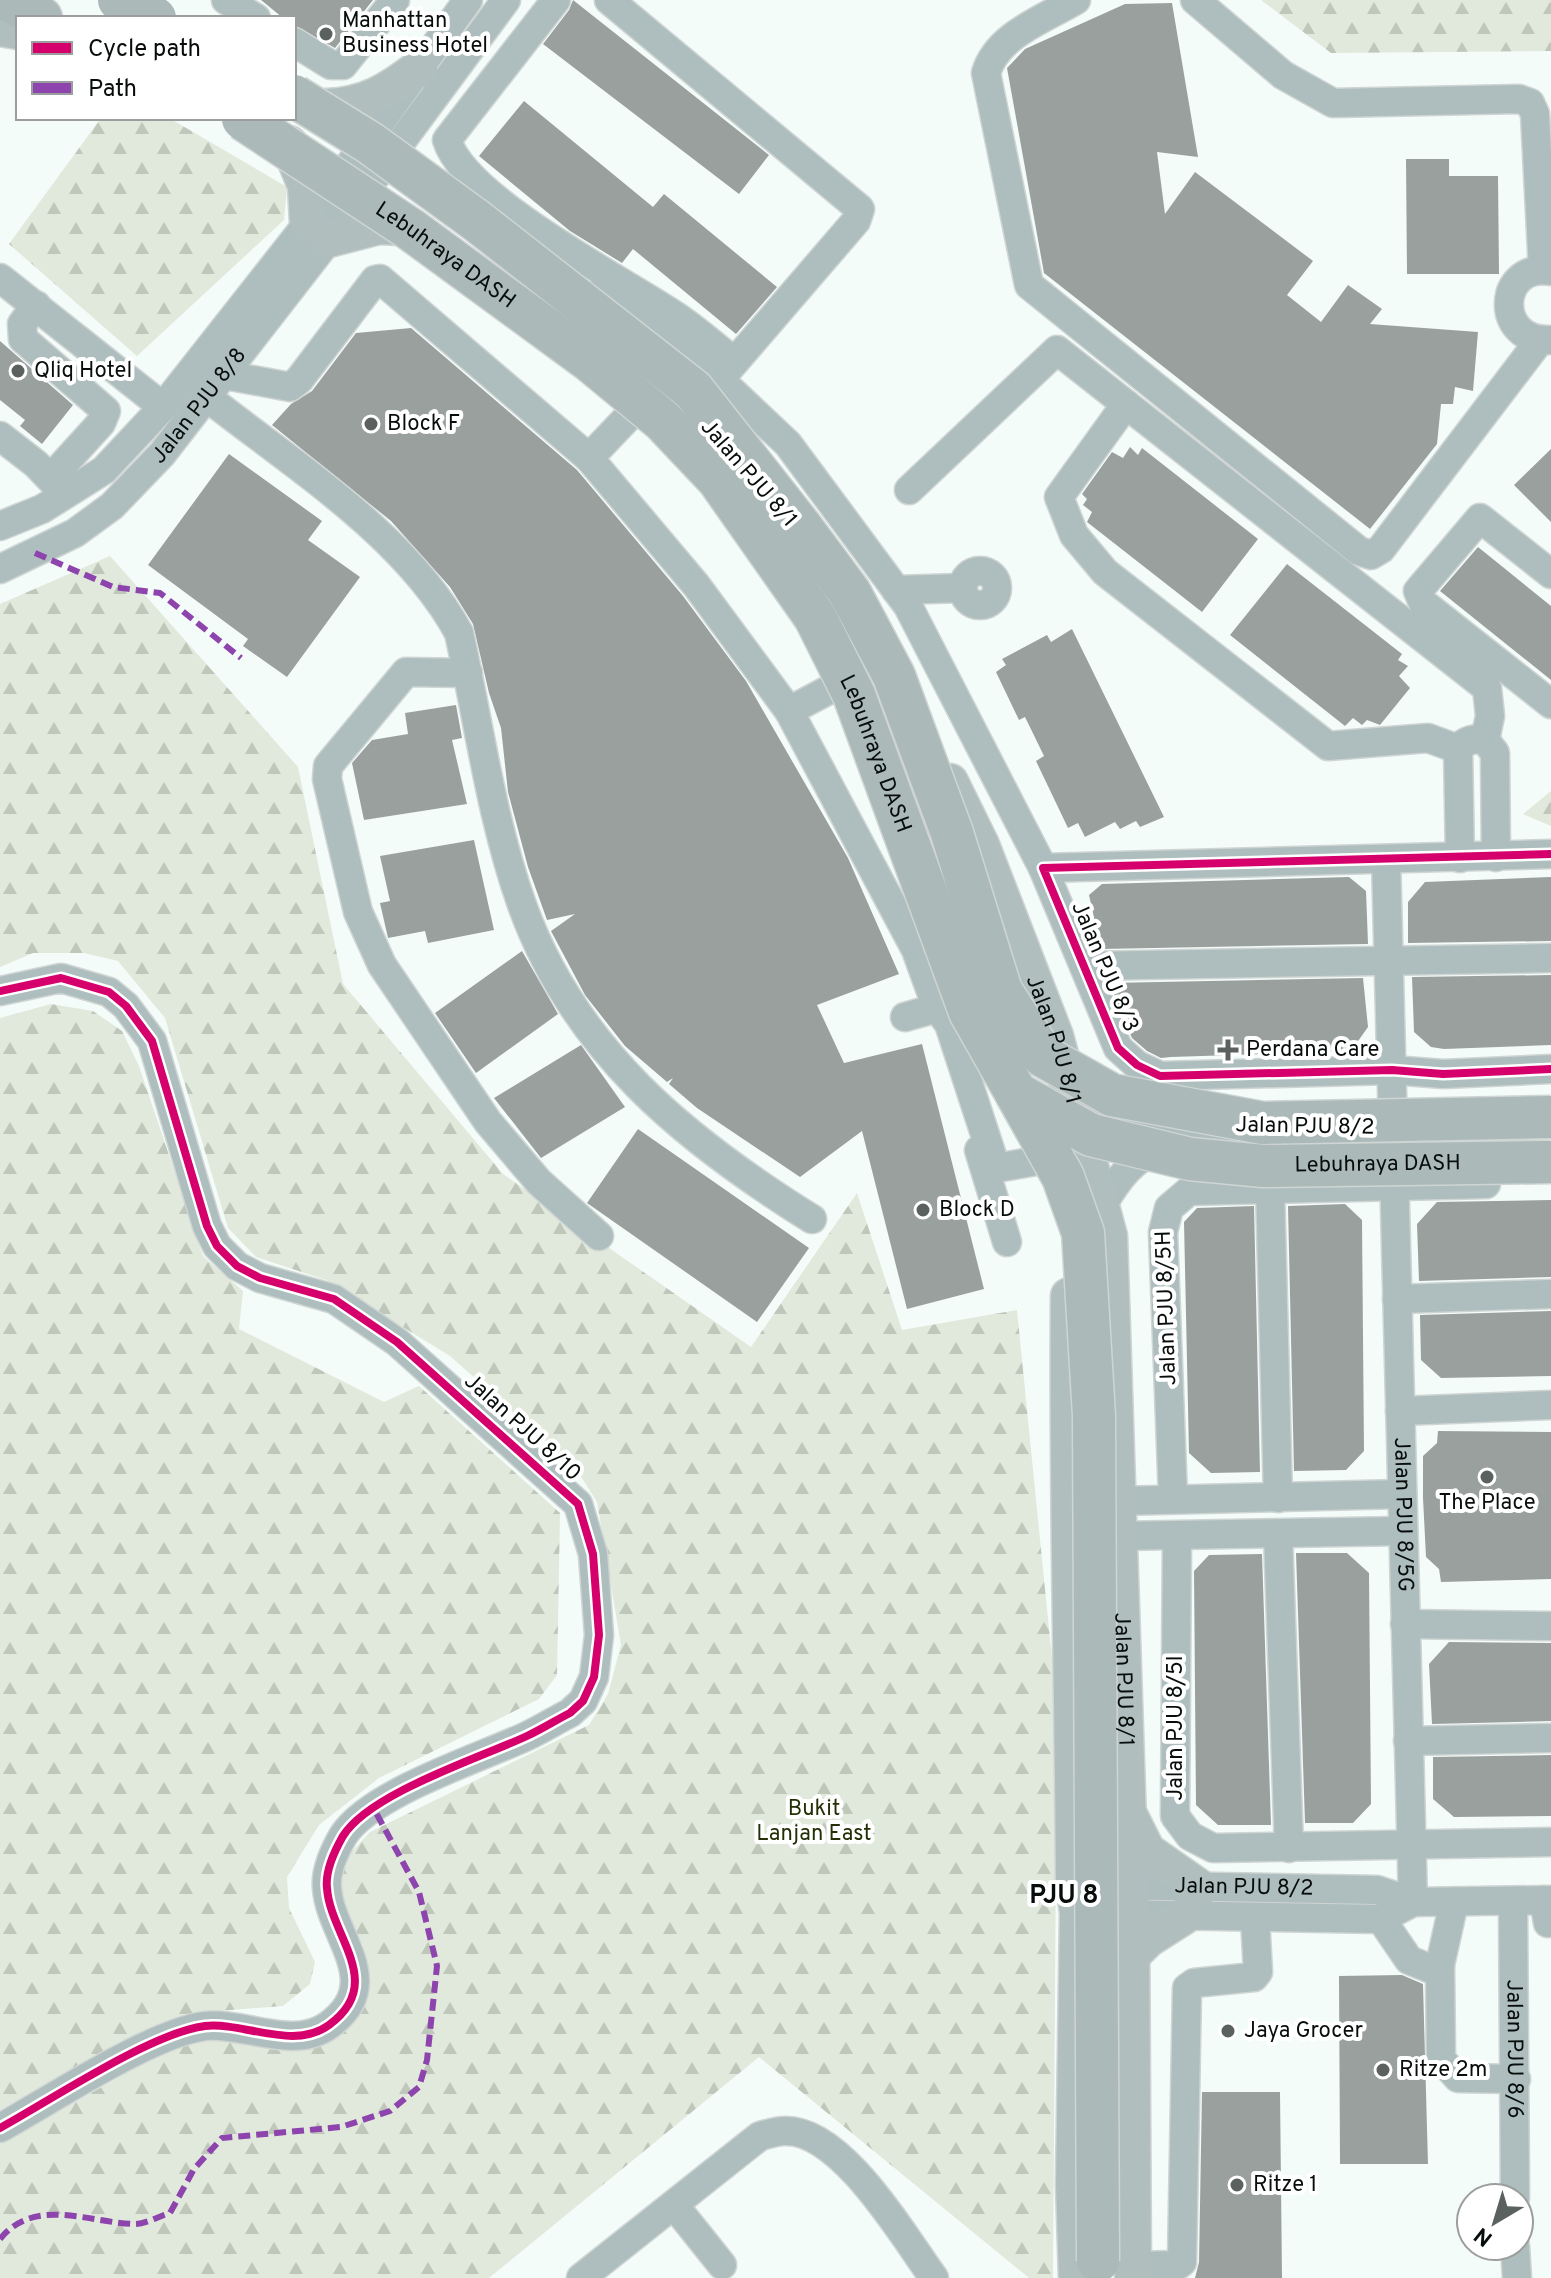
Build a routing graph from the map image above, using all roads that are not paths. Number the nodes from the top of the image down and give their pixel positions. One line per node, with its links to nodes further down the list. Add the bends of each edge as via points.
1 (8, 0): 11 (highway)
2 (118, 0): 12 (highway, bridge); 13 (main road)
3 (226, 0): 14 (street)
4 (395, 0): 15 (street, via 343,65 331,65)
5 (468, 0): 16 (street)
6 (506, 0): 21 (street)
7 (556, 0): 30 (street, via 447,140 452,155 464,171 529,222 674,315)
8 (609, 0): 30 (street, via 860,209 856,221)
9 (1076, 0): 29 (street, via 1002,44 986,73 1029,285 1359,551 1371,555 1381,549)
10 (1195, 0): 25 (street, via 1283,75 1333,103 1530,103)
11 (37, 16)
12 (151, 16)
13 (166, 16)
14 (253, 16)
15 (296, 43)
16 (419, 68): 17 (main road, via 392,89 352,107); 21 (street)
17 (310, 102): 21 (main road, Jalan PJU 8/1); 66 (highway, Lebuhraya DASH, bridge, via 465,212 693,390 801,527 850,593 894,676 952,833 1001,991 1043,1056 1112,1095 1263,1123)
18 (248, 120): 20 (main road, Jalan PJU 8/1)
19 (248, 120): 65 (highway, Lebuhraya DASH, bridge, via 564,341 663,421 718,479 815,617 854,695 970,1012)
20 (289, 144): 22 (main road, Jalan PJU 8/1); 24 (main road)
21 (379, 147): 22 (street, Jalan PJU 8/8); 27 (main road, Jalan PJU 8/1)
22 (349, 189): 23 (main road, Jalan PJU 8/1); 24 (street, Jalan PJU 8/8)
23 (401, 227): 24 (main road); 35 (main road, Jalan PJU 8/1, via 539,327)
24 (318, 231): 31 (street, Jalan PJU 8/8); 34 (street, Jalan PJU 8/8)
25 (1547, 270): 29 (street, via 1521,278 1509,298 1519,330)
26 (0, 278): 28 (street)
27 (560, 281): 30 (street, via 668,331); 64 (main road, Jalan PJU 8/1, via 715,431 835,577 919,718 981,845)
28 (36, 305): 34 (street); 38 (street, via 22,324 23,339 106,411)
29 (1546, 340)
30 (717, 362): 44 (street, via 788,444)
31 (225, 375): 32 (street, Jalan PJU 8/8); 37 (street, via 290,387 380,279)
32 (207, 397): 41 (street, Jalan PJU 8/8, via 112,506 75,533); 45 (street, via 298,467 418,572 459,633)
33 (1126, 404): 39 (street, via 1057,350); 49 (street, via 1487,688 1490,716); 50 (street, via 1059,497 1074,535 1105,572 1328,746 1428,738)
34 (163, 407): 38 (street, Jalan PJU 8/8, via 104,470)
35 (629, 416): 37 (street); 46 (main road, Jalan PJU 8/1, via 710,496 840,654)
36 (0, 436): 38 (street)
37 (589, 458): 48 (street, via 696,585)
38 (58, 486): 40 (street, Jalan PJU 8/8, via 42,509)
39 (909, 490)
40 (0, 526)
41 (0, 569)
42 (1551, 574): 47 (street, via 1480,518 1421,585 1419,597)
43 (962, 588): 44 (street)
44 (896, 590): 55 (street)
45 (468, 673): 76 (street, via 522,904 543,957 575,1012 612,1062 666,1112); 77 (street, via 406,672 328,766 344,854 358,912 382,965 430,1038 488,1122 539,1182)
46 (853, 677): 48 (street); 70 (main road, Jalan PJU 8/1, via 946,854 998,998)
47 (1551, 704)
48 (789, 711): 60 (street, via 916,950)
49 (1485, 740): 50 (street, via 1471,739); 52 (street, via 1495,753)
50 (1458, 749): 53 (street)
51 (1551, 854): 52 (street, Jalan PJU 8/3)
52 (1496, 857): 53 (street, Jalan PJU 8/3)
53 (1460, 858): 54 (street, Jalan PJU 8/3)
54 (1386, 859): 55 (street, Jalan PJU 8/3); 58 (street)
55 (1043, 868): 57 (street, Jalan PJU 8/3)
56 (1551, 958): 58 (street)
57 (1085, 966): 58 (street); 63 (street, Jalan PJU 8/3, via 1118,1048 1160,1076)
58 (1382, 976): 63 (street)
59 (0, 991): 111 (street, Jalan PJU 8/10, via 61,978 109,992 126,1006 152,1041 217,1246 249,1272 334,1299 397,1342 578,1504 593,1554 599,1635 594,1677 583,1701 570,1713 408,1789 344,1835 326,1885 356,1977 353,1995 330,2025 307,2036 205,2026 147,2046)
60 (937, 1008): 61 (street); 70 (street, via 949,1024 996,1168); 72 (street, via 937,1028)
61 (905, 1017)
62 (1551, 1069): 63 (street, Jalan PJU 8/3, via 1443,1074)
63 (1392, 1070): 68 (street)
64 (1071, 1085): 68 (street, Jalan PJU 8/2, via 1101,1109 1140,1124); 75 (main road, Jalan PJU 8/1)
65 (1016, 1093): 69 (highway, Lebuhraya DASH, bridge, via 1091,1135 1190,1159 1263,1166); 115 (highway, bridge, via 1063,1177 1083,1233 1094,1416)
66 (1551, 1117)
67 (1551, 1130): 68 (street, Jalan PJU 8/2)
68 (1394, 1136): 74 (street, Jalan PJU 8/5G); 75 (street, Jalan PJU 8/2, via 1170,1144 1137,1159)
69 (1551, 1162)
70 (1043, 1167): 72 (street); 99 (main road, Jalan PJU 8/1, via 1066,1241 1069,1291)
71 (1551, 1182): 74 (street, Jalan PJU 8/5H)
72 (989, 1183): 78 (street)
73 (1270, 1186): 74 (street, Jalan PJU 8/5H); 84 (street, Jalan PJU 8/5H, via 1189,1191 1176,1199 1164,1218); 85 (street)
74 (1395, 1186): 80 (street, Jalan PJU 8/5G)
75 (1103, 1204): 86 (main road, Jalan PJU 8/1, via 1109,1236)
76 (812, 1219)
77 (599, 1236)
78 (1007, 1242)
79 (1551, 1294): 80 (street)
80 (1397, 1299): 82 (street, Jalan PJU 8/5G)
81 (1551, 1405): 82 (street)
82 (1400, 1411): 83 (street, Jalan PJU 8/5G)
83 (1402, 1494): 85 (street); 87 (street, Jalan PJU 8/5G)
84 (1173, 1498): 85 (street); 86 (street)
85 (1278, 1498)
86 (1118, 1501): 89 (main road, Jalan PJU 8/1)
87 (1403, 1531): 88 (street); 91 (street, Jalan PJU 8/5G)
88 (1278, 1534): 90 (street); 98 (street)
89 (1119, 1536): 90 (street); 95 (main road, Jalan PJU 8/1)
90 (1177, 1536): 98 (street, Jalan PJU 8/5I, via 1175,1816 1190,1836 1213,1848)
91 (1405, 1624): 92 (street); 94 (street, Jalan PJU 8/5G)
92 (1551, 1626)
93 (1551, 1738): 94 (street)
94 (1408, 1741): 97 (street, Jalan PJU 8/5G)
95 (1125, 1804): 100 (main road, Jalan PJU 8/1); 102 (main road, via 1147,1851)
96 (1551, 1842): 97 (street, Jalan PJU 8/5I)
97 (1410, 1843): 98 (street, Jalan PJU 8/5I); 103 (street, Jalan PJU 8/5G)
98 (1289, 1848)
99 (1076, 1898): 100 (street, Jalan PJU 8/2); 118 (main road, Jalan PJU 8/1)
100 (1129, 1901): 102 (street, Jalan PJU 8/2); 108 (main road, Jalan PJU 8/1)
101 (1513, 1901): 104 (street, Jalan PJU 8/2); 105 (street, Jalan PJU 8/2); 110 (street, Jalan PJU 8/6)
102 (1192, 1902): 103 (street, Jalan PJU 8/2, via 1377,1890); 106 (street, Jalan PJU 8/2); 108 (main road)
103 (1413, 1902): 104 (street, Jalan PJU 8/2); 107 (street, Jalan PJU 8/2)
104 (1454, 1902): 109 (street)
105 (1549, 1908)
106 (1255, 1918): 107 (street, Jalan PJU 8/2); 115 (street, via 1254,1977 1187,1988 1182,2262)
107 (1381, 1919): 109 (street, via 1409,1960 1431,1969)
108 (1132, 1955): 115 (main road, Jalan PJU 8/1)
109 (1440, 1965): 110 (street, via 1441,2059 1448,2070 1458,2078)
110 (1516, 2079): 112 (street, Jalan PJU 8/6)
111 (0, 2128)
112 (1515, 2182)
113 (674, 2205): 114 (street); 116 (street); 117 (street, via 760,2136 785,2130 803,2134 857,2171)
114 (722, 2265)
115 (1121, 2274)
116 (581, 2278)
117 (934, 2278)
118 (1077, 2278)

